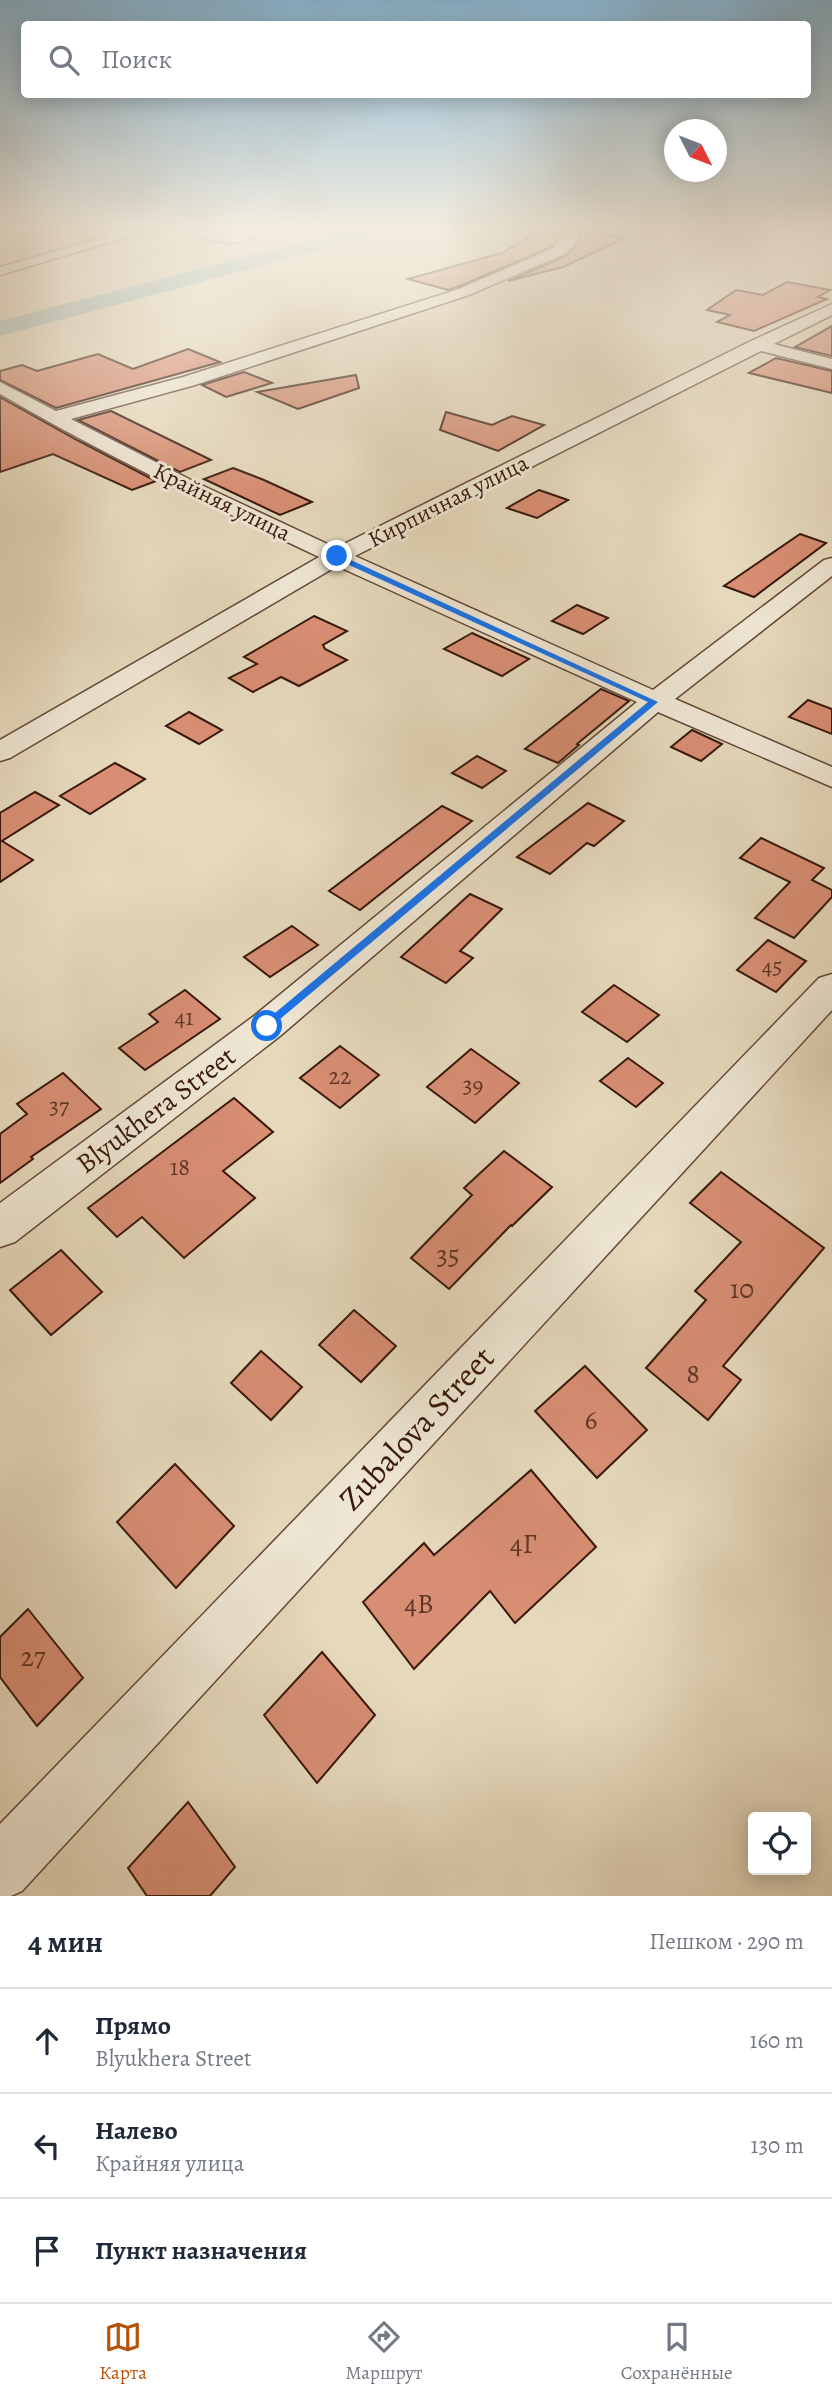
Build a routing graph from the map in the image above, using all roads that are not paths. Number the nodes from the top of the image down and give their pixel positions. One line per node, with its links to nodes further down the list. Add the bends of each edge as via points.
1 (382, 317): 6 (street, via 178,385)
2 (814, 317): 3 (street, Кирпичная улица)
3 (757, 345): 4 (street); 7 (street, Кирпичная улица)
4 (832, 364)
5 (0, 387): 6 (street, Крайняя улица)
6 (53, 418): 7 (street, Крайняя улица)
7 (337, 556): 9 (street, Крайняя улица); 10 (street, Кирпичная улица)
8 (832, 565): 9 (street, Blyukhera Street)
9 (654, 702): 11 (street, Крайняя улица); 13 (street, Blyukhera Street, via 267,1026)
10 (0, 752)
11 (832, 778)
12 (832, 987): 14 (street, Zubalova Street)
13 (0, 1228)
14 (0, 1869)

